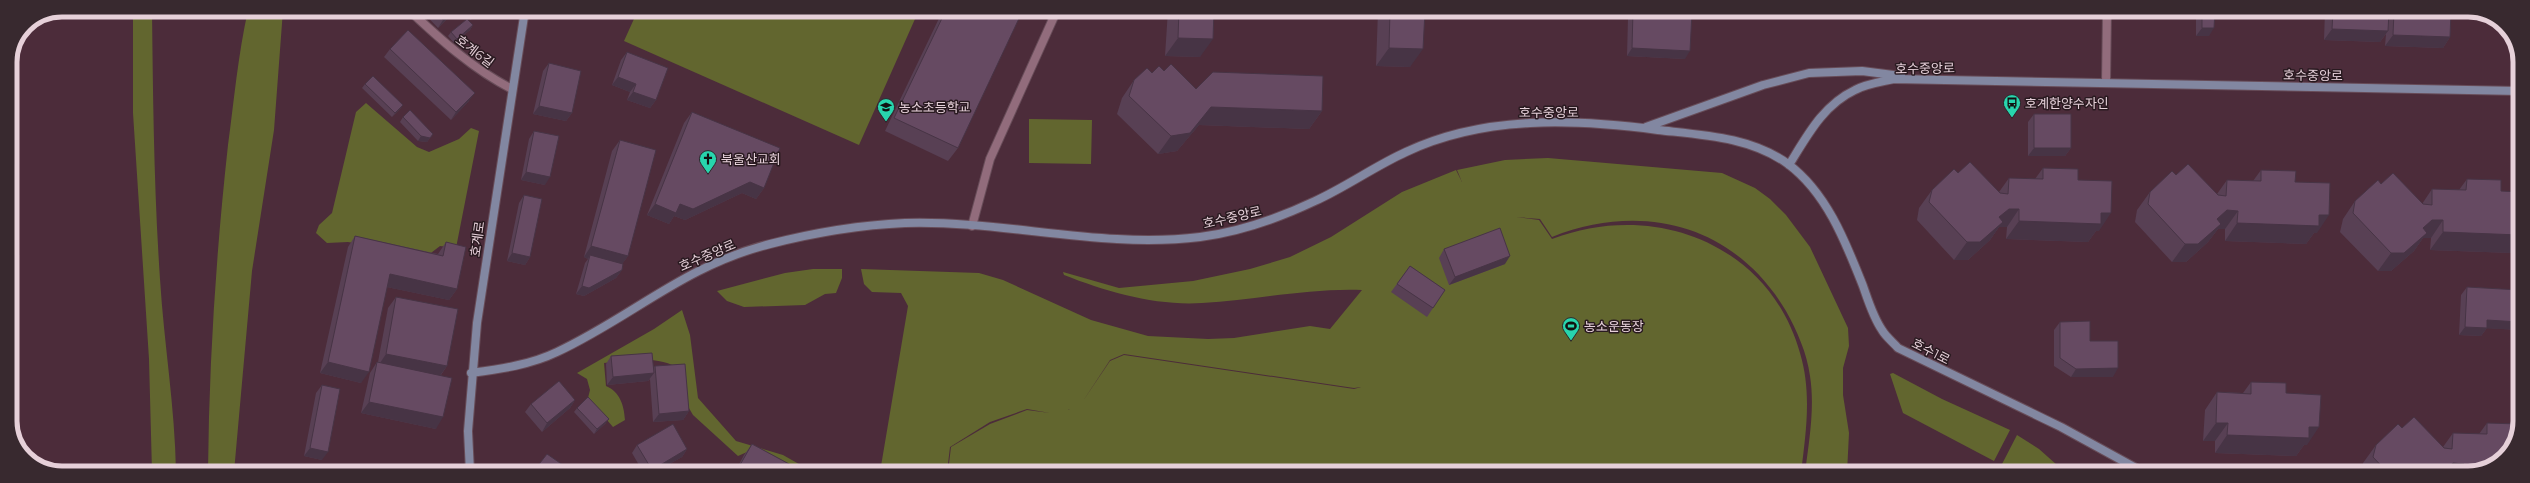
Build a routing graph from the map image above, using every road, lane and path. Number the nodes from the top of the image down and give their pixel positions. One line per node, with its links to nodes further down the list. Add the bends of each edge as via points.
1 (417, 17): 7 (street, 호계6길, via 457,54)
2 (524, 17): 7 (street, 호계로)
3 (1054, 17): 11 (street, via 990,159)
4 (2107, 17): 6 (street)
5 (1930, 79): 6 (street, 호수중앙로); 9 (street, via 1862,71 1809,73 1763,85); 10 (street, 호수중앙로, via 1894,79 1856,89 1834,101 1812,127)
6 (2106, 83): 8 (street, 호수중앙로)
7 (512, 90): 12 (street, 호계로)
8 (2513, 91)
9 (1643, 128): 10 (street, 호수중앙로, via 1724,138 1755,146); 11 (street, 호수중앙로, via 1572,122 1526,123 1456,133 1408,151 1316,201 1267,222 1203,237 1140,241)
10 (1789, 165): 14 (street, 호수1로, via 1813,189 1835,222 1882,331 1898,348 2061,427)
11 (972, 226): 12 (street, 호수중앙로, via 905,223 848,229 771,243 722,258 682,278 554,354 514,366)
12 (471, 373): 13 (street, 호계로, via 468,431)
13 (470, 466)
14 (2132, 466)

